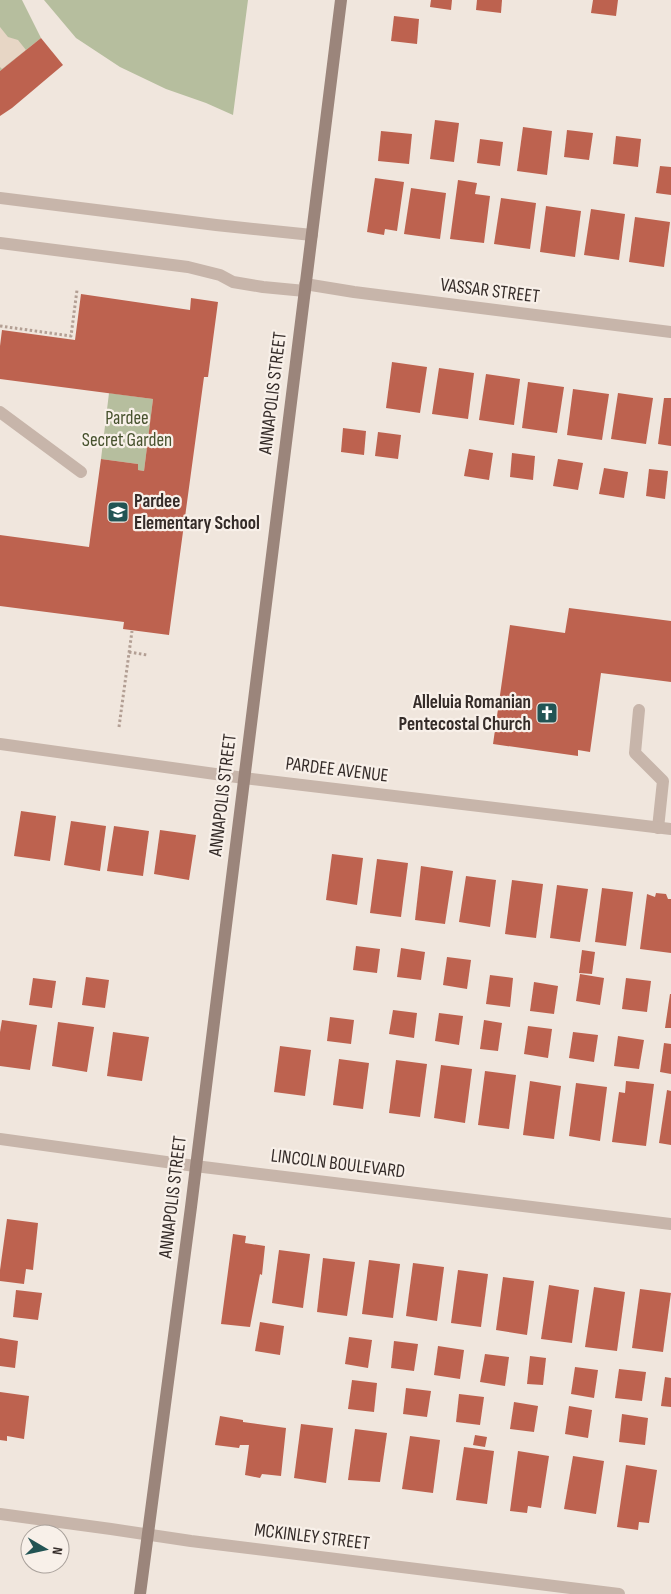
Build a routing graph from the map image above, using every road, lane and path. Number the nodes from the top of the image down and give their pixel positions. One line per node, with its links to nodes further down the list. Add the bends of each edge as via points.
1 (341, 0): 3 (street, ANNAPOLIS STREET)
2 (0, 198): 3 (street)
3 (312, 235): 5 (street, ANNAPOLIS STREET)
4 (0, 243): 5 (street, VASSAR STREET, via 188,267 220,275 233,282 263,287)
5 (305, 288): 8 (street, VASSAR STREET); 17 (street, ANNAPOLIS STREET)
6 (77, 290): 7 (path, via 71,336)
7 (0, 326)
8 (671, 332)
9 (0, 412): 10 (street)
10 (82, 472)
11 (132, 631): 12 (path)
12 (129, 652): 13 (path); 15 (path)
13 (147, 655)
14 (639, 710): 18 (street, via 635,753)
15 (119, 727)
16 (0, 744): 17 (street, PARDEE AVENUE)
17 (244, 778): 19 (street, PARDEE AVENUE); 22 (street, ANNAPOLIS STREET)
18 (667, 781): 19 (street)
19 (658, 828): 20 (street, PARDEE AVENUE)
20 (671, 829)
21 (0, 1139): 22 (street, LINCOLN BOULEVARD)
22 (195, 1166): 23 (street, LINCOLN BOULEVARD); 25 (street, ANNAPOLIS STREET)
23 (671, 1224)
24 (0, 1514): 25 (street, MCKINLEY STREET)
25 (149, 1534): 26 (street, ANNAPOLIS STREET); 27 (street, MCKINLEY STREET)
26 (140, 1594)
27 (619, 1594)

